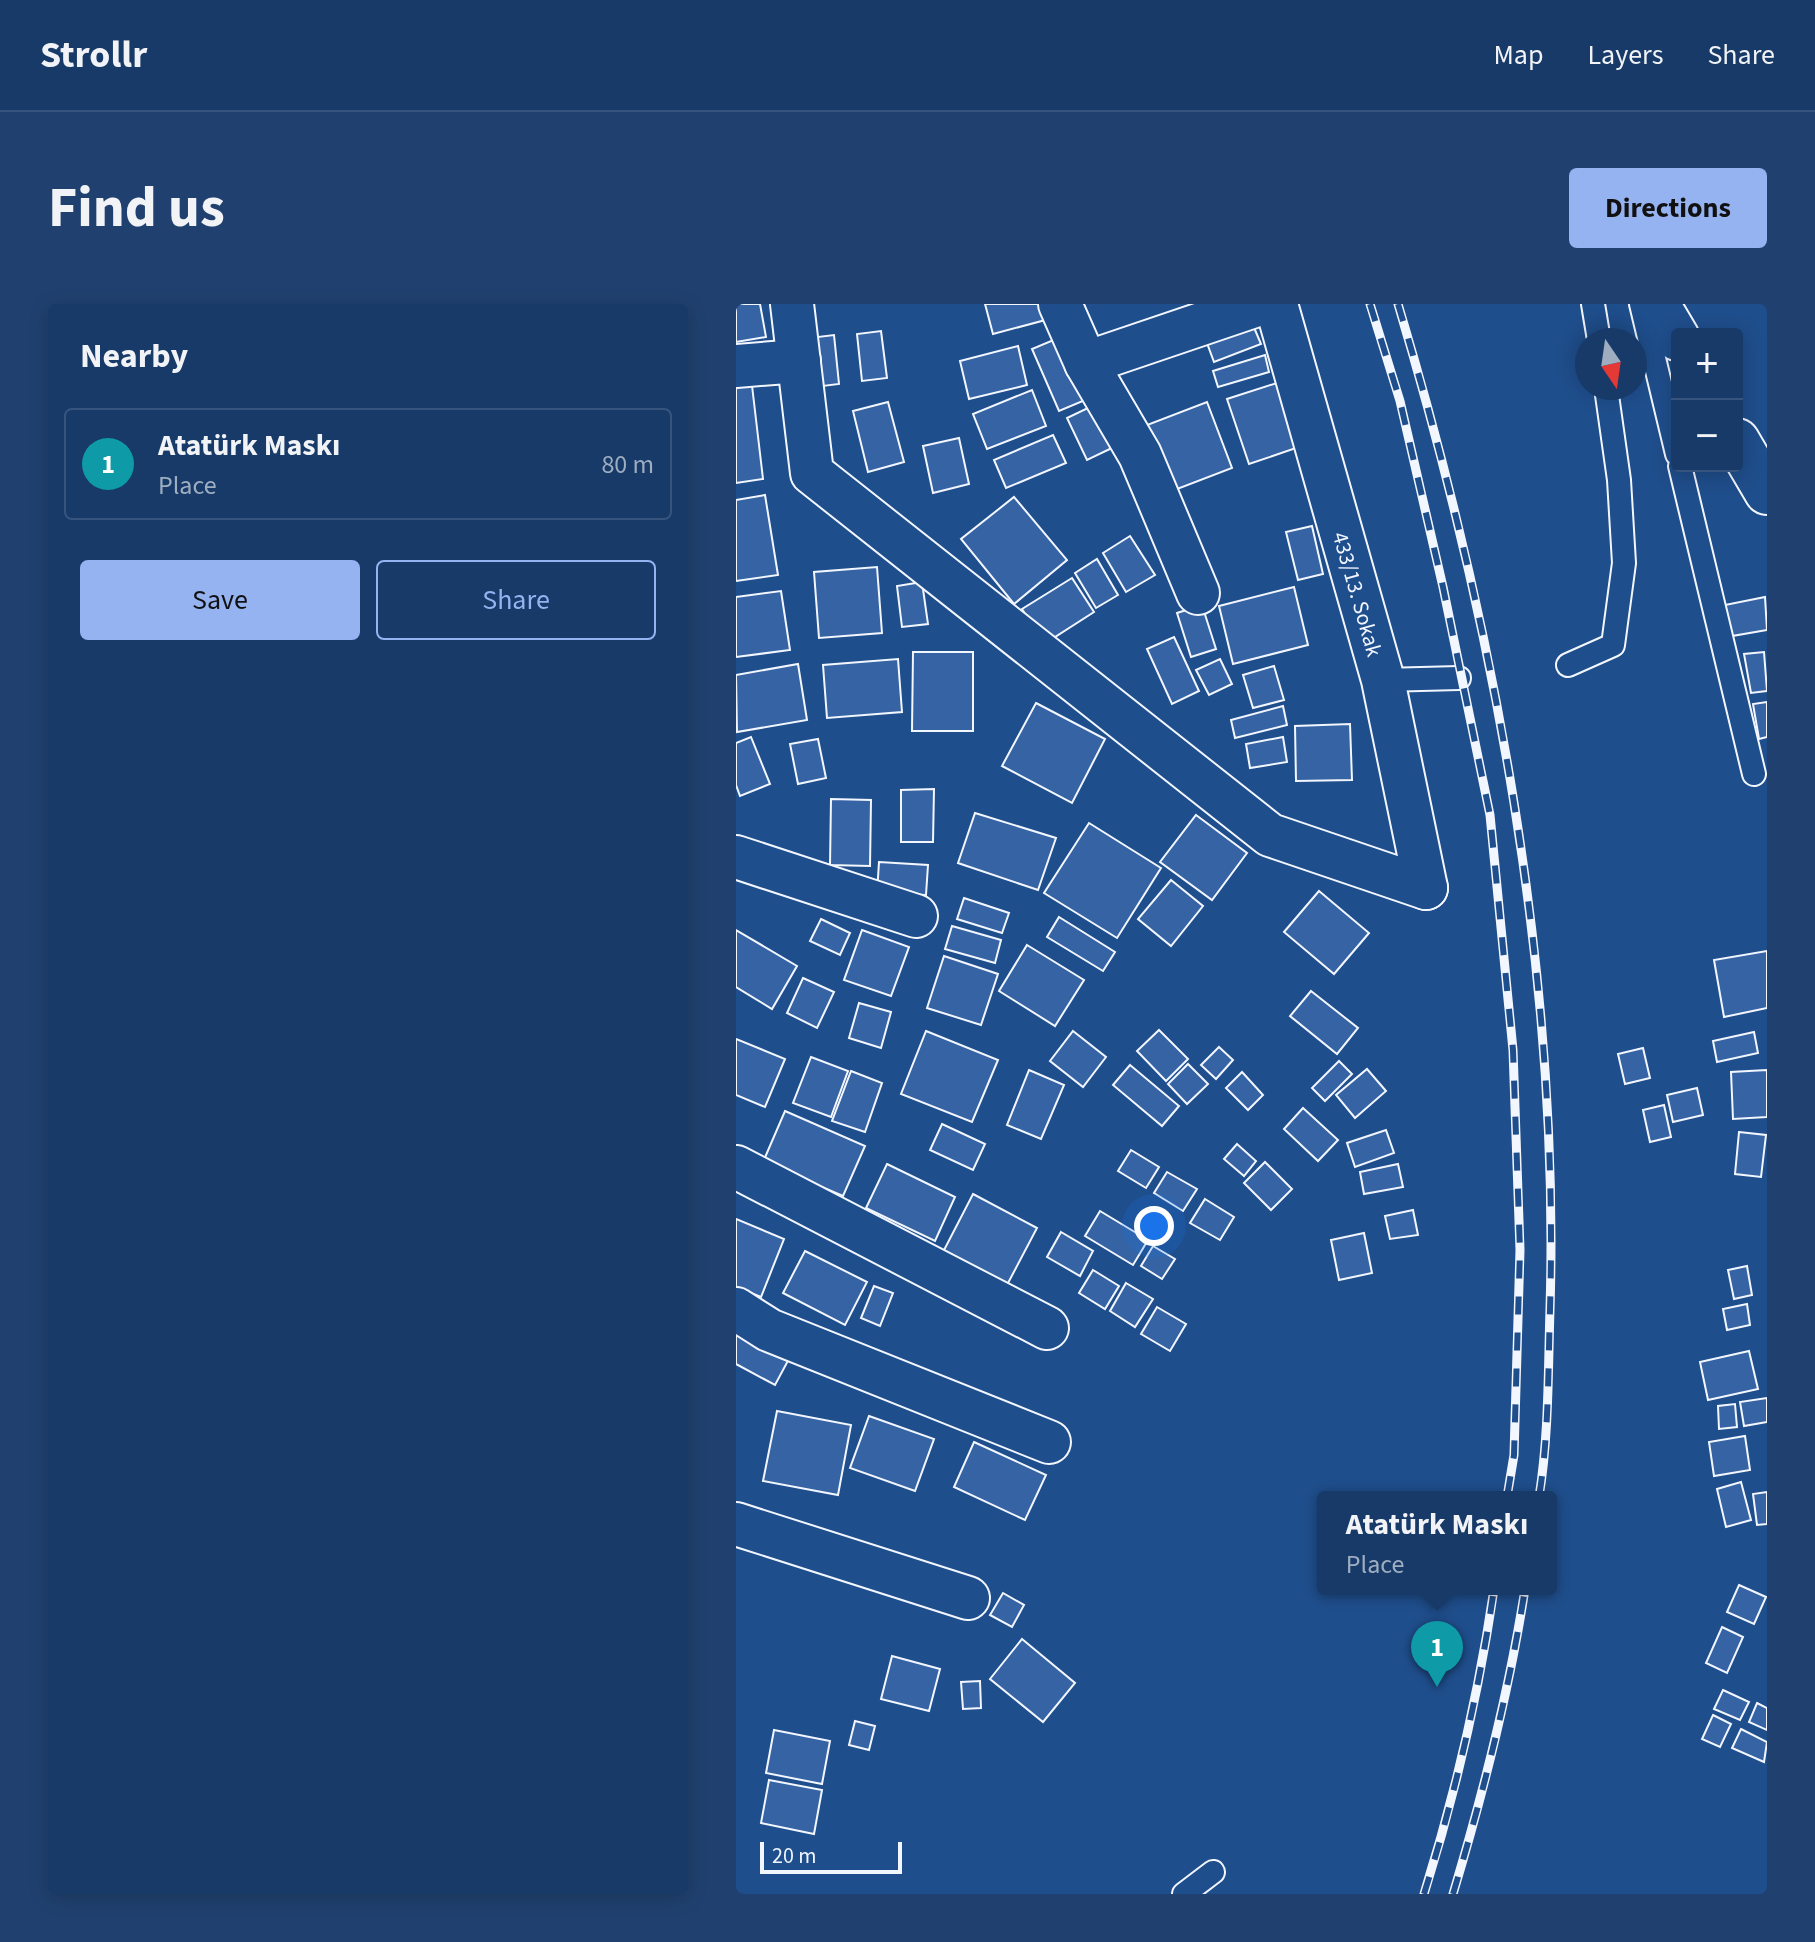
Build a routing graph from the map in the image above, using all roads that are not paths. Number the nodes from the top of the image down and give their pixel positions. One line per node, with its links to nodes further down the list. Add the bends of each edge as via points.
1 (792, 304): 10 (street)
2 (1060, 304): 11 (street)
3 (1260, 304): 11 (street)
4 (1276, 304): 21 (street, 433/13. Sokak)
5 (1593, 304): 8 (lane)
6 (1641, 304): 14 (lane)
7 (1657, 304): 9 (street)
8 (1597, 328)
9 (1671, 328)
10 (799, 361): 12 (street); 21 (street, 433/13. Sokak, via 812,473 1270,835 1426,888)
11 (1086, 363): 18 (street, via 1140,455)
12 (736, 366)
13 (1608, 400): 19 (lane, via 1624,563 1613,645)
14 (1671, 429)
15 (1743, 451): 17 (street)
16 (1681, 472): 22 (lane)
17 (1767, 492)
18 (1198, 593)
19 (1568, 665)
20 (1459, 678): 21 (lane)
21 (1383, 680)
22 (1754, 774)
23 (736, 857): 24 (street)
24 (916, 916)
25 (736, 1167): 27 (street)
26 (736, 1309): 28 (street, via 769,1330)
27 (1047, 1328)
28 (1049, 1442)
29 (736, 1524): 30 (street)
30 (968, 1598)
31 (1213, 1872): 32 (lane)
32 (1184, 1894)

